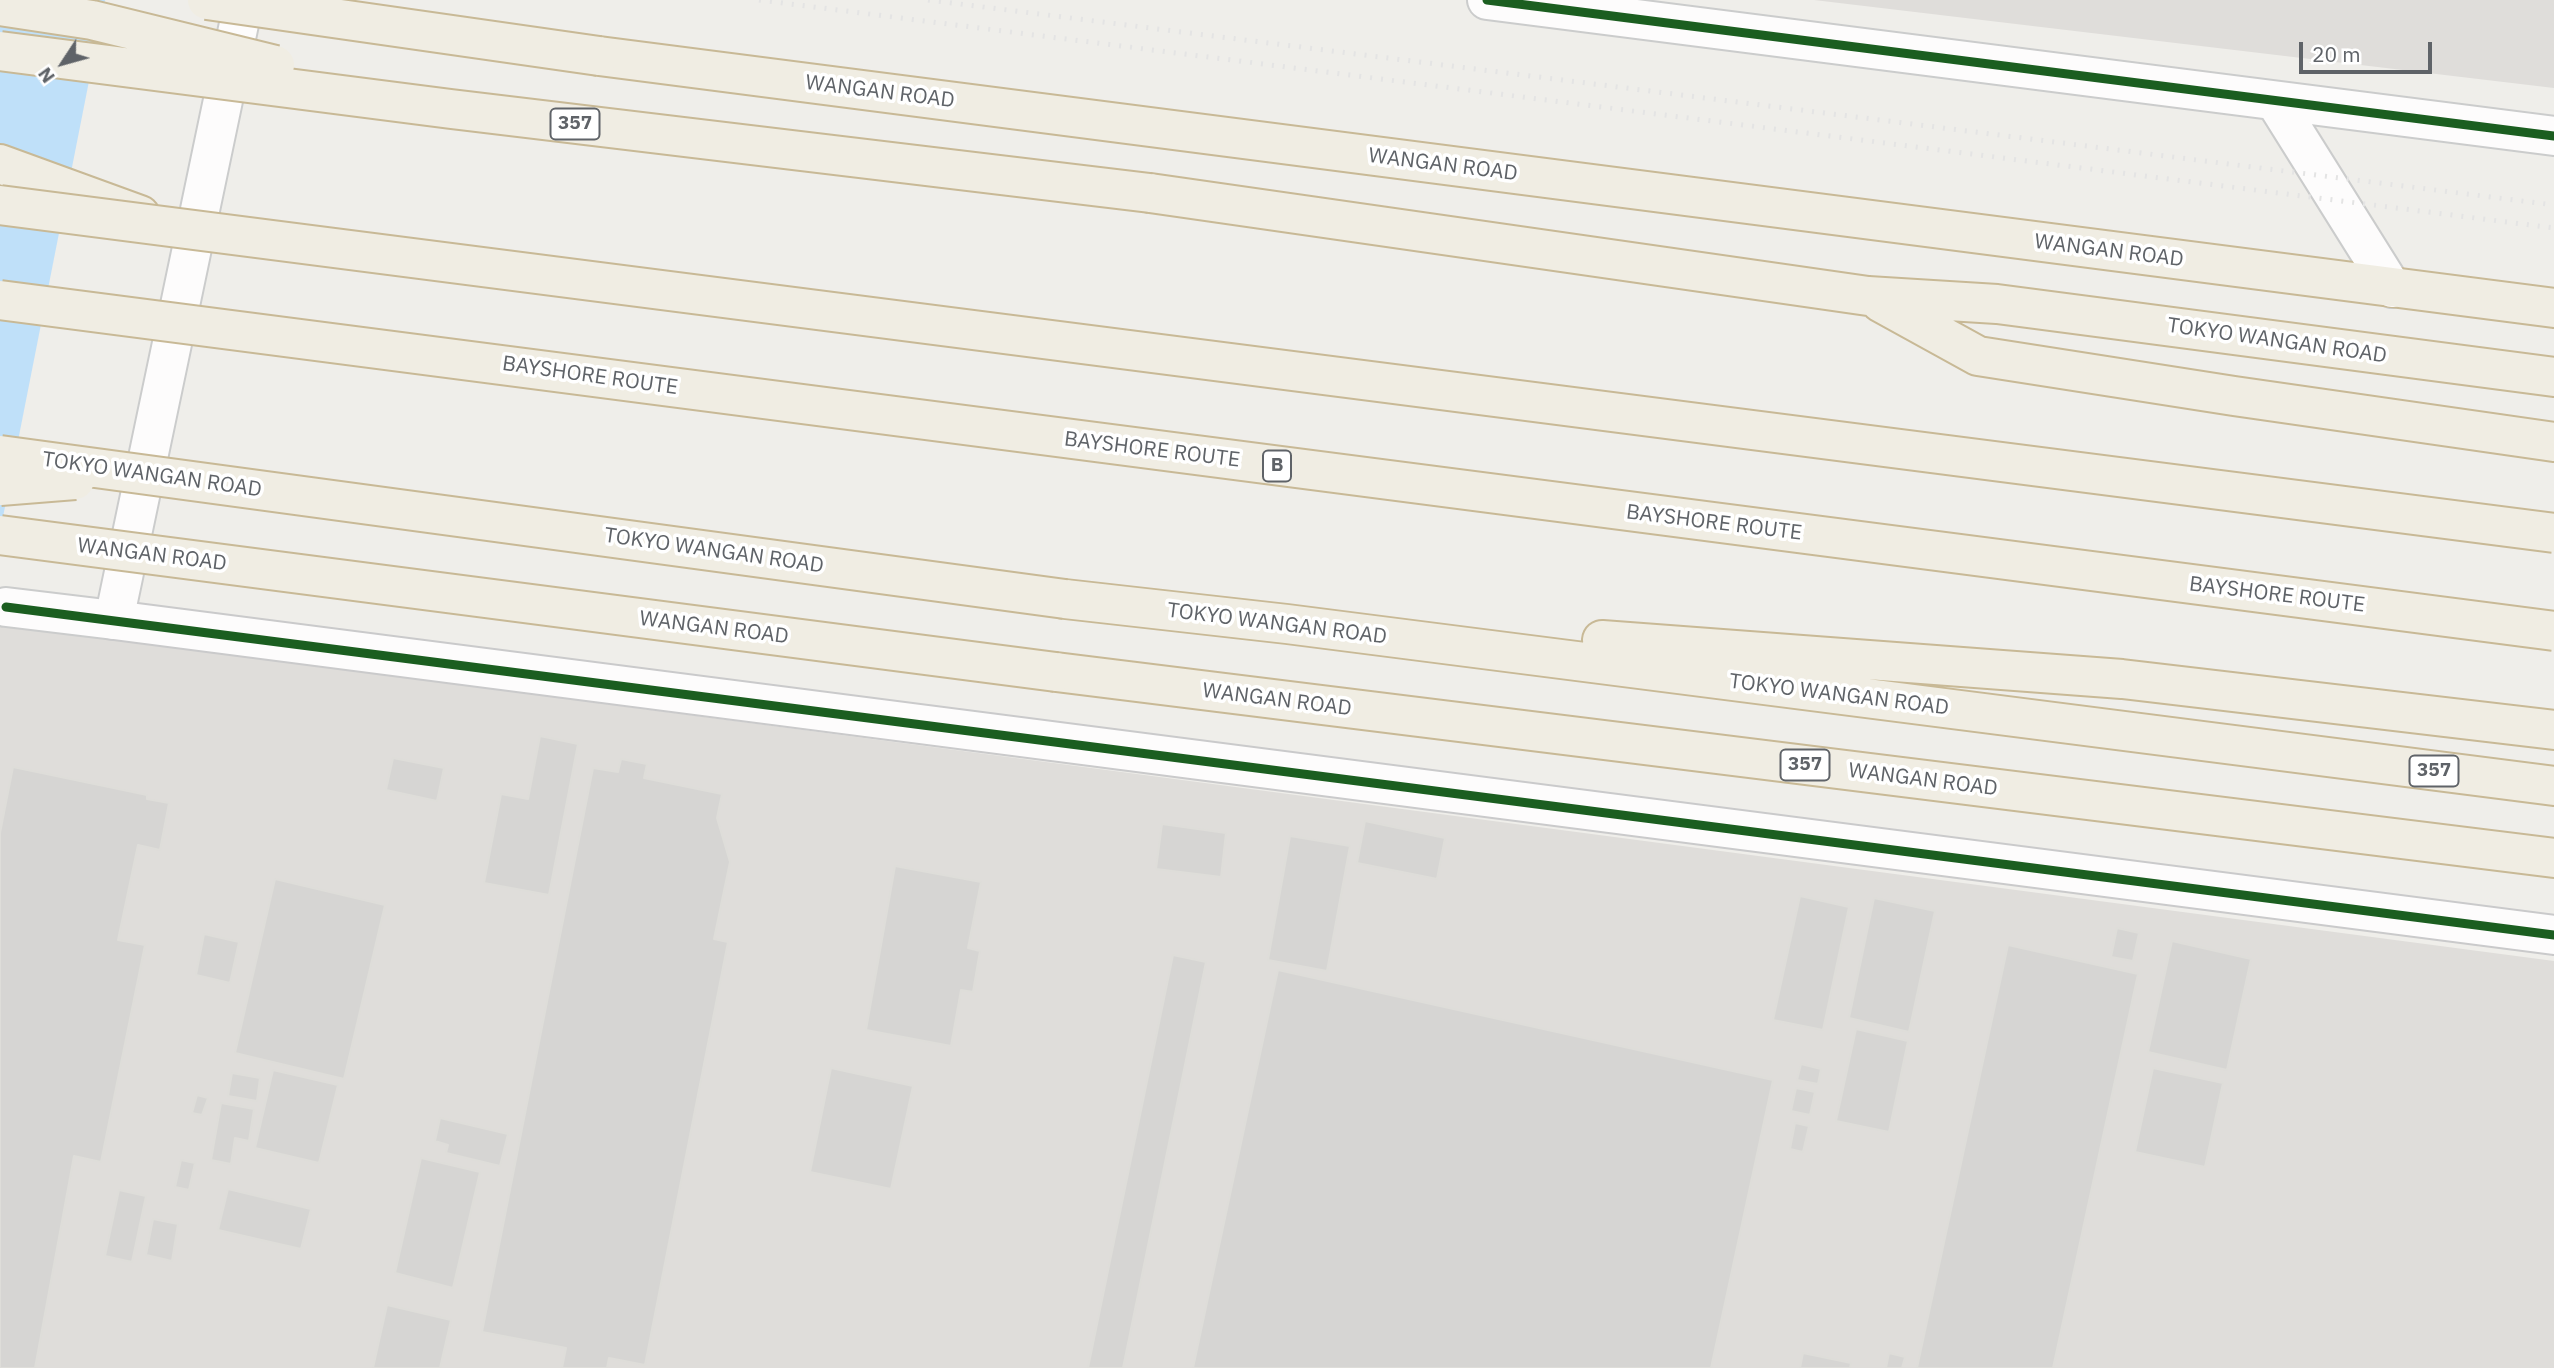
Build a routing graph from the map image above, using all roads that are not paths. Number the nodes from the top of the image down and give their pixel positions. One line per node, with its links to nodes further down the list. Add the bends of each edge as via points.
1 (207, 0): 12 (highway, WANGAN ROAD, bridge, via 599,56)
2 (244, 0): 24 (street)
3 (1487, 0): 6 (street)
4 (0, 6): 7 (highway, bridge, via 92,20)
5 (0, 51): 7 (highway, TOKYO WANGAN ROAD / 357, bridge)
6 (2275, 101): 8 (street); 12 (street)
7 (451, 109): 13 (highway, TOKYO WANGAN ROAD / 357, bridge, via 1150,193)
8 (2554, 136)
9 (0, 164): 11 (highway, bridge)
10 (0, 205): 11 (highway, bridge)
11 (180, 229): 21 (highway, bridge)
12 (2392, 288): 15 (highway, WANGAN ROAD)
13 (1868, 296): 16 (highway, TOKYO WANGAN ROAD / 357, via 1997,304); 17 (highway, via 1978,355)
14 (0, 300): 26 (highway, BAYSHORE ROUTE / B, bridge)
15 (2554, 308)
16 (2539, 375)
17 (2554, 442)
18 (0, 454): 19 (highway, TOKYO WANGAN ROAD / 357, bridge)
19 (151, 474): 20 (highway, bridge); 25 (highway, TOKYO WANGAN ROAD / 357, bridge)
20 (0, 486)
21 (2554, 533)
22 (0, 535): 29 (highway, WANGAN ROAD / 357, bridge)
23 (6, 607): 24 (street)
24 (114, 621): 30 (street)
25 (1287, 624): 27 (highway, via 1624,642 2122,679); 28 (highway, TOKYO WANGAN ROAD / 357)
26 (2554, 631)
27 (2554, 730)
28 (2554, 786)
29 (2554, 858)
30 (2554, 935)

